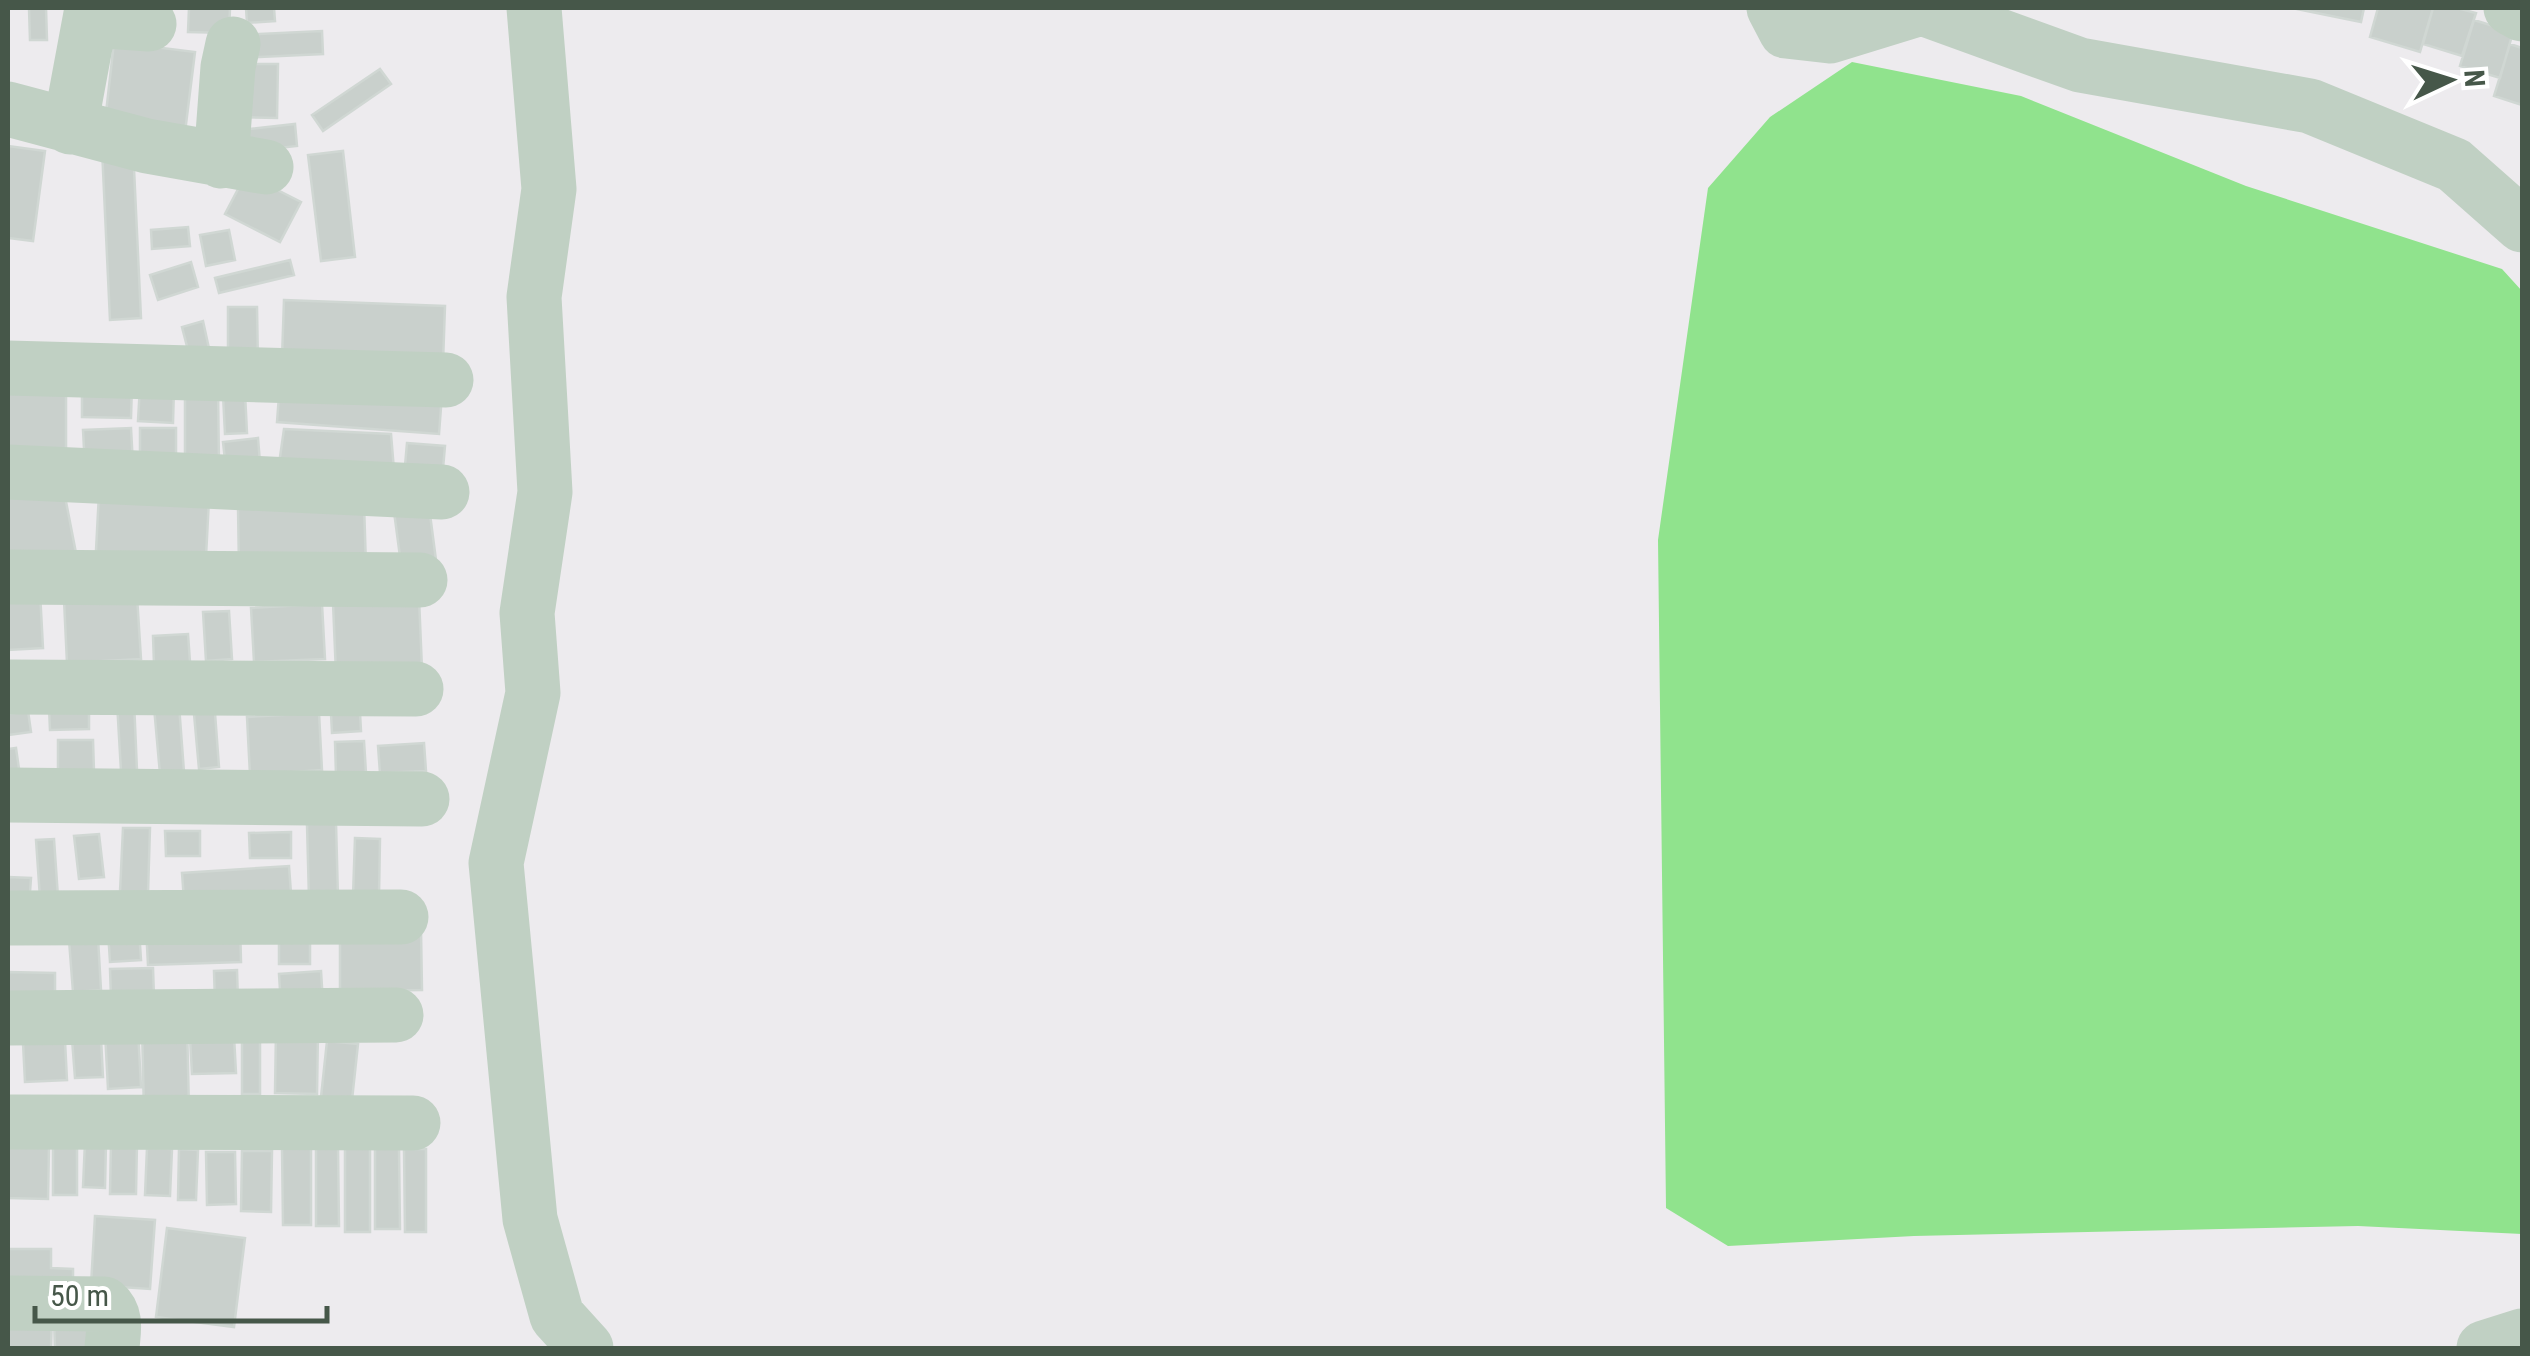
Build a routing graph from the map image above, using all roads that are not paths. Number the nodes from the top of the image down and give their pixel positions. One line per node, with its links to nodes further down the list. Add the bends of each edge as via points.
1 (534, 8): 29 (street, via 549,189 534,298 544,492 527,613 532,692 496,863 530,1219)
2 (1774, 8): 3 (street, via 1786,31 1830,36)
3 (1922, 8): 10 (street, via 2080,64 2310,106 2454,164)
4 (2511, 8): 5 (street)
5 (2522, 14)
6 (149, 24): 9 (street, via 92,14)
7 (233, 44): 9 (street, via 228,67 243,164)
8 (8, 109): 9 (street)
9 (70, 127)
10 (2522, 225)
11 (8, 368): 12 (street)
12 (446, 380)
13 (8, 472): 14 (street)
14 (442, 492)
15 (8, 577): 16 (street)
16 (420, 580)
17 (8, 687): 18 (street)
18 (416, 689)
19 (8, 795): 20 (street)
20 (422, 799)
21 (401, 917): 22 (street)
22 (8, 918)
23 (396, 1015): 24 (street)
24 (8, 1018)
25 (8, 1122): 26 (street)
26 (413, 1123)
27 (8, 1302): 30 (street, via 104,1304 114,1320)
28 (2522, 1336): 31 (street)
29 (560, 1338)
30 (112, 1348)
31 (2484, 1348)

